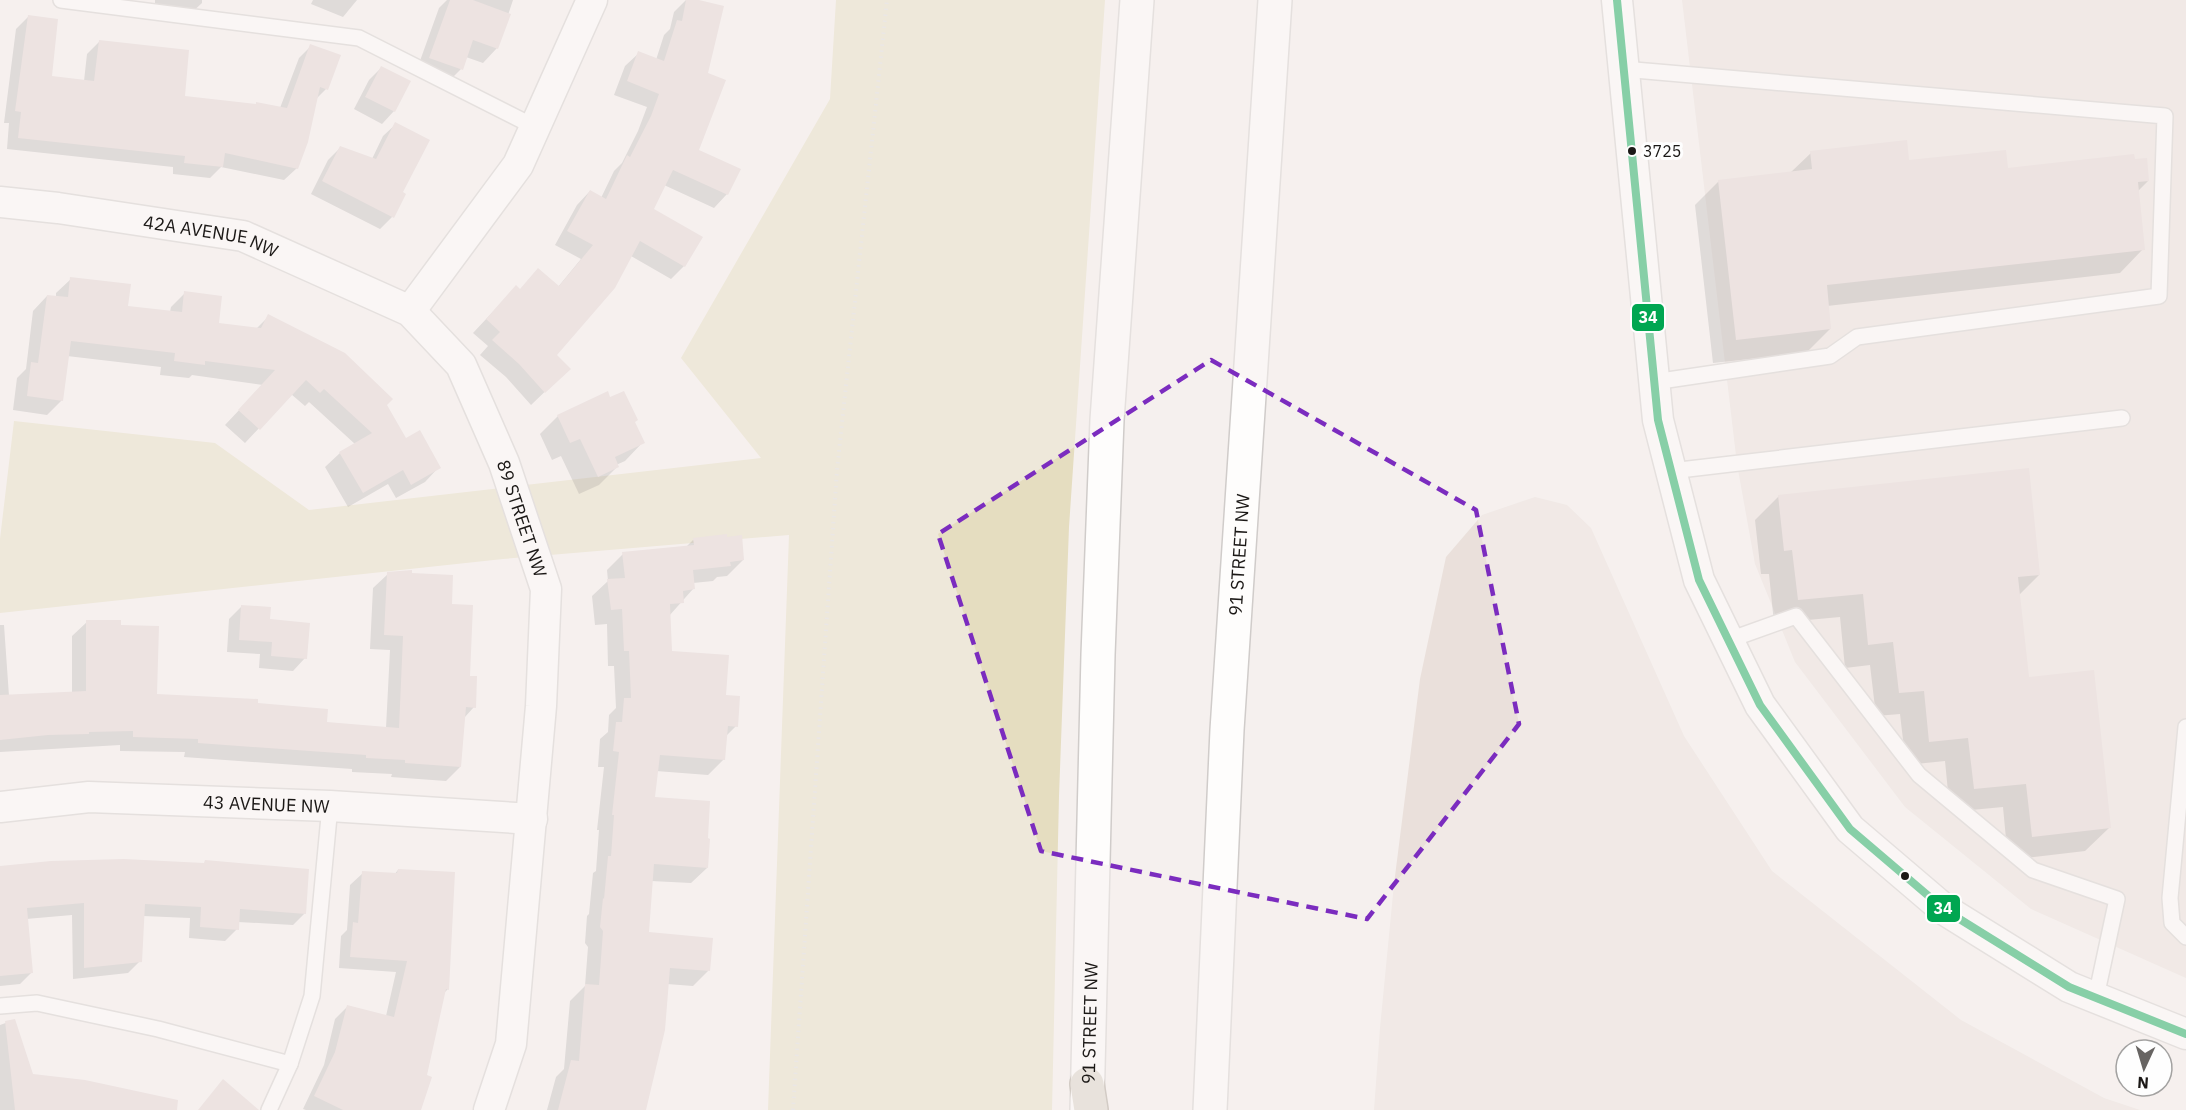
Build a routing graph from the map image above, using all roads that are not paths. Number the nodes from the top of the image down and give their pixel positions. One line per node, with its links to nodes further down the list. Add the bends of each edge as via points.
1 (61, 0): 7 (lane, via 359,38)
2 (592, 0): 7 (street)
3 (1137, 0): 24 (main road, 91 STREET NW, via 1107,420)
4 (1275, 0): 27 (main road, 91 STREET NW, via 1227,730)
5 (1617, 0): 6 (street)
6 (1623, 69): 10 (street); 10 (lane, via 2165,116 2159,296 1857,337 1830,356)
7 (535, 127): 9 (street, via 518,165)
8 (0, 202): 9 (street, 42A AVENUE NW, via 243,236)
9 (410, 312): 18 (street, 89 STREET NW, via 461,365 504,463 546,589)
10 (1654, 382): 12 (street, via 1658,420)
11 (2122, 418): 12 (lane)
12 (1671, 471): 13 (street, via 1699,580)
13 (1729, 640): 20 (street, via 1760,705 1850,829 1945,910 2069,987); 20 (lane, via 1796,616 1918,775 2033,870 2117,899)
14 (2186, 727): 15 (lane)
15 (2184, 767): 19 (lane, via 2170,898 2172,923)
16 (330, 806): 17 (street, 43 AVENUE NW, via 89,797); 18 (street, 43 AVENUE NW); 23 (lane, via 312,996)
17 (0, 807)
18 (532, 819): 26 (street, 89 STREET NW, via 511,1044)
19 (2186, 937)
20 (2096, 997): 22 (street)
21 (0, 1006): 23 (lane, via 37,1003 158,1029)
22 (2186, 1034)
23 (290, 1064): 25 (lane)
24 (1088, 1101)
25 (269, 1110)
26 (489, 1110)
27 (1210, 1110)

